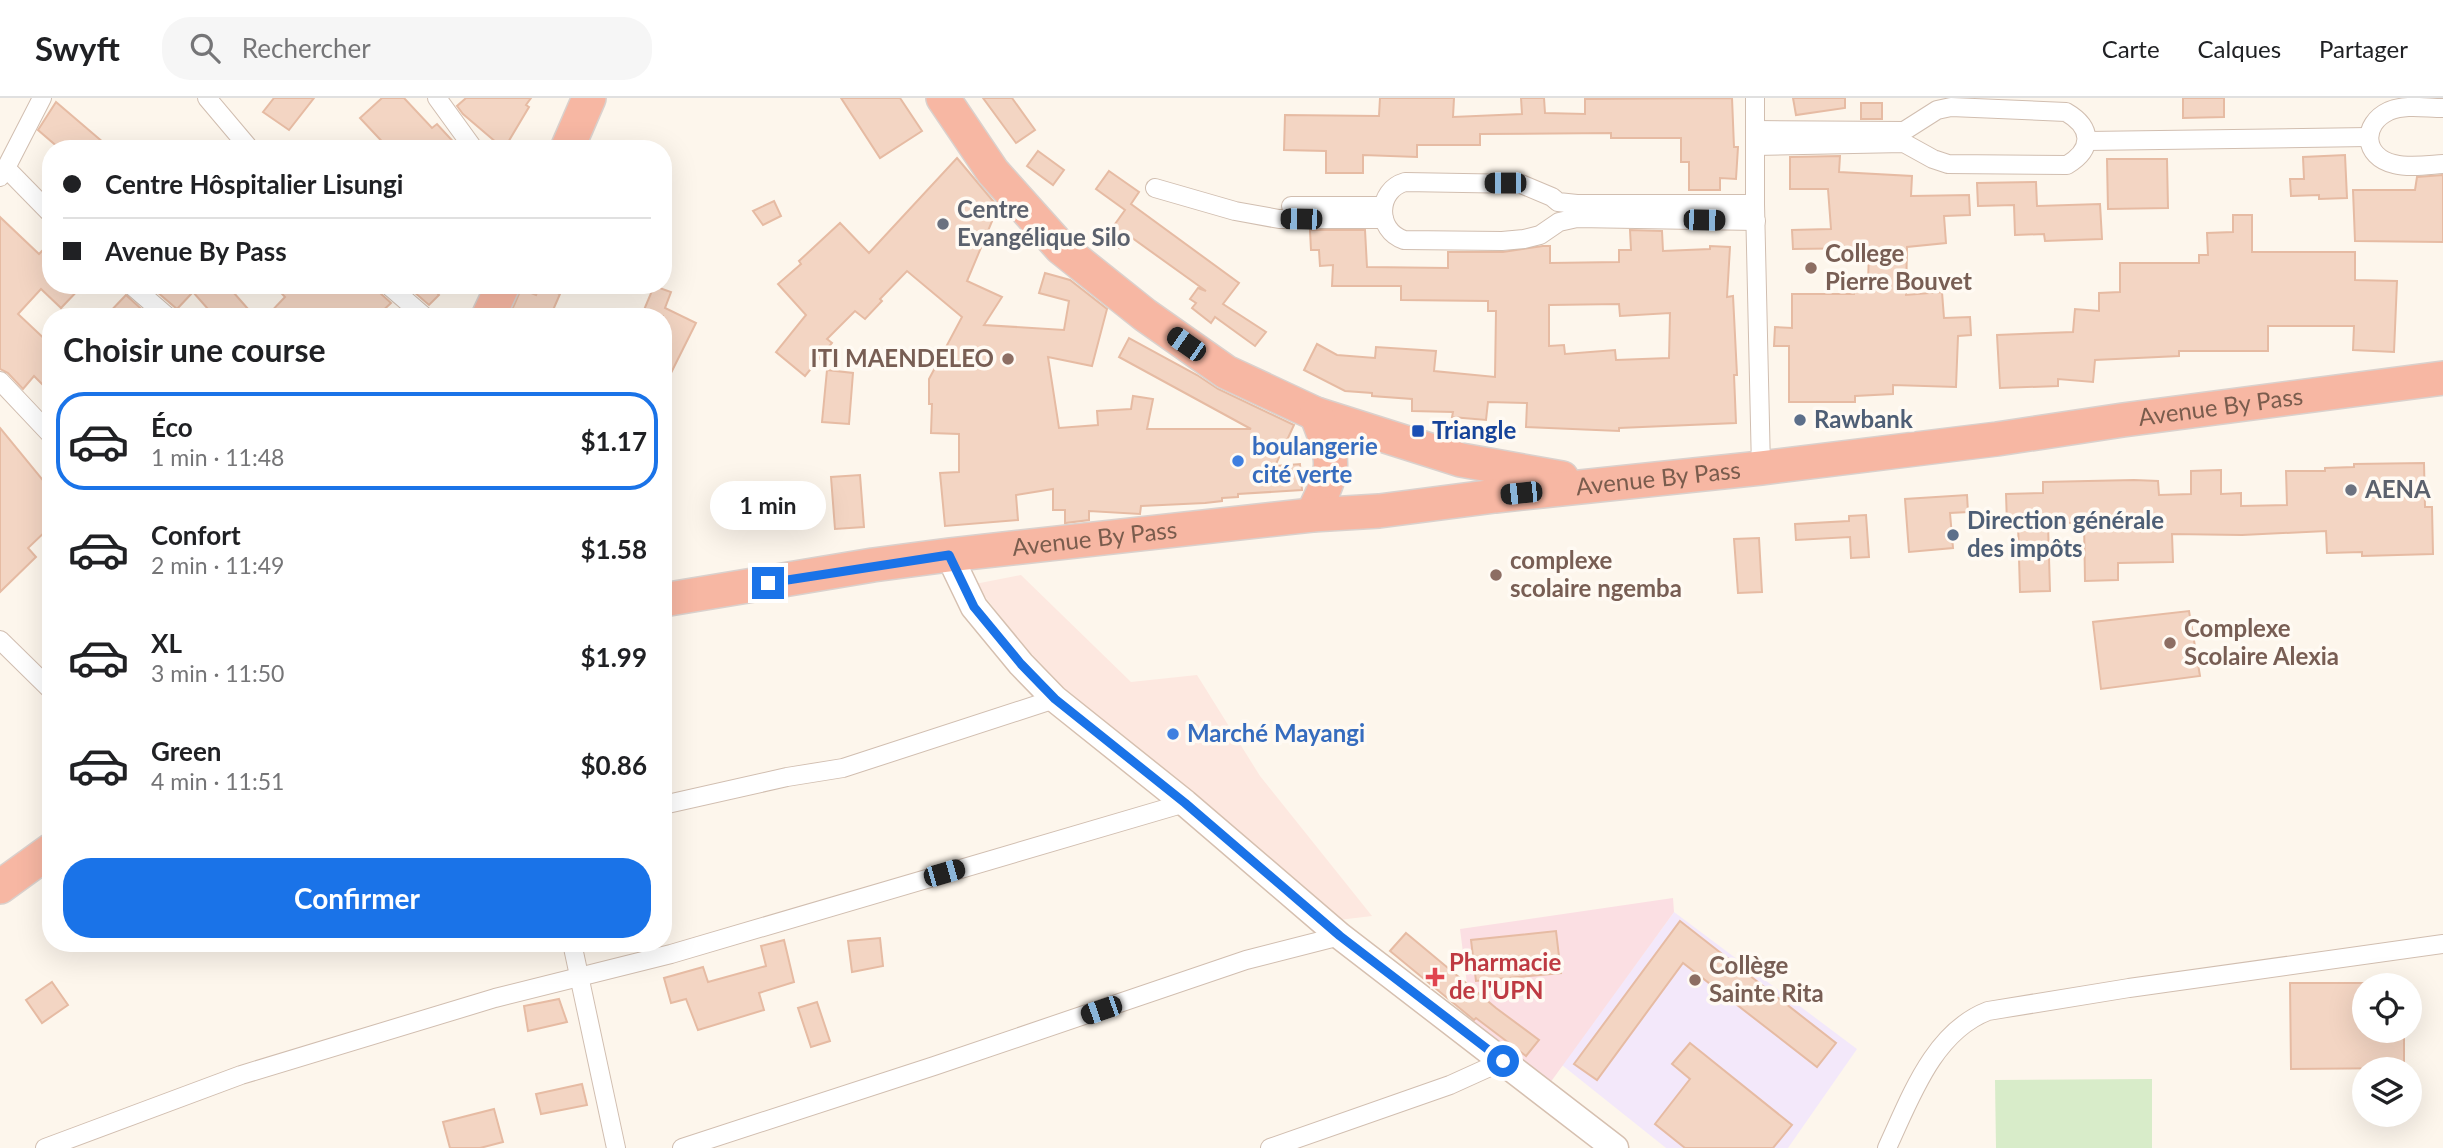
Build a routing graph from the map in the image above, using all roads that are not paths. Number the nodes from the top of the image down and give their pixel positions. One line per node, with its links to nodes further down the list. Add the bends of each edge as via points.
1 (207, 98): 11 (street)
2 (437, 98): 12 (street)
3 (589, 98): 13 (highway)
4 (943, 98): 30 (highway, via 993,172 1061,248 1226,372)
5 (1755, 98): 10 (street)
6 (33, 101): 16 (street)
7 (2443, 108): 9 (street, via 2403,107 2387,112 2375,120)
8 (1904, 137): 10 (street); 14 (street, via 1933,159 1948,164 2067,165 2083,153); 14 (street, via 1937,110 1951,107 2066,112 2084,127)
9 (2368, 137): 14 (street); 15 (street, via 2372,152 2395,165)
10 (1755, 138): 22 (street)
11 (242, 140)
12 (467, 140)
13 (570, 140)
14 (2087, 141)
15 (2443, 164)
16 (3, 173): 19 (street)
17 (1155, 188): 21 (street, via 1279,219)
18 (1558, 202): 21 (street, via 1521,184 1405,182 1390,191); 22 (street); 23 (street)
19 (42, 206)
20 (1291, 206): 21 (street)
21 (1384, 212): 23 (street, via 1389,231 1404,240 1524,239)
22 (1755, 212): 23 (street); 32 (street)
23 (1559, 222)
24 (141, 294): 26 (street)
25 (398, 294): 27 (street)
26 (158, 308)
27 (415, 308)
28 (2443, 378): 32 (highway, Avenue By Pass)
29 (0, 381): 31 (street)
30 (1316, 414): 33 (highway, via 1461,460); 34 (highway, via 1331,452 1331,466)
31 (42, 425)
32 (1761, 467): 33 (highway, Avenue By Pass)
33 (1599, 484): 34 (highway, Avenue By Pass, via 1379,512)
34 (1312, 515): 35 (highway, Avenue By Pass)
35 (949, 555): 36 (highway, Avenue By Pass); 39 (street, via 974,607)
36 (672, 598)
37 (0, 640): 38 (street)
38 (42, 681)
39 (1055, 699): 40 (street); 41 (street, via 843,768)
40 (1185, 803): 44 (street); 47 (street, via 671,954)
41 (672, 804)
42 (42, 857): 43 (highway)
43 (0, 887)
44 (1340, 936): 48 (street); 51 (street, via 1246,960)
45 (2443, 944): 54 (street, via 1987,1011 1951,1032)
46 (574, 952): 47 (street)
47 (578, 976): 49 (street, via 241,1075); 50 (street)
48 (1503, 1061): 52 (street, via 1450,1085); 53 (street)
49 (45, 1148)
50 (616, 1148)
51 (682, 1148)
52 (1270, 1148)
53 (1615, 1148)
54 (1887, 1148)

